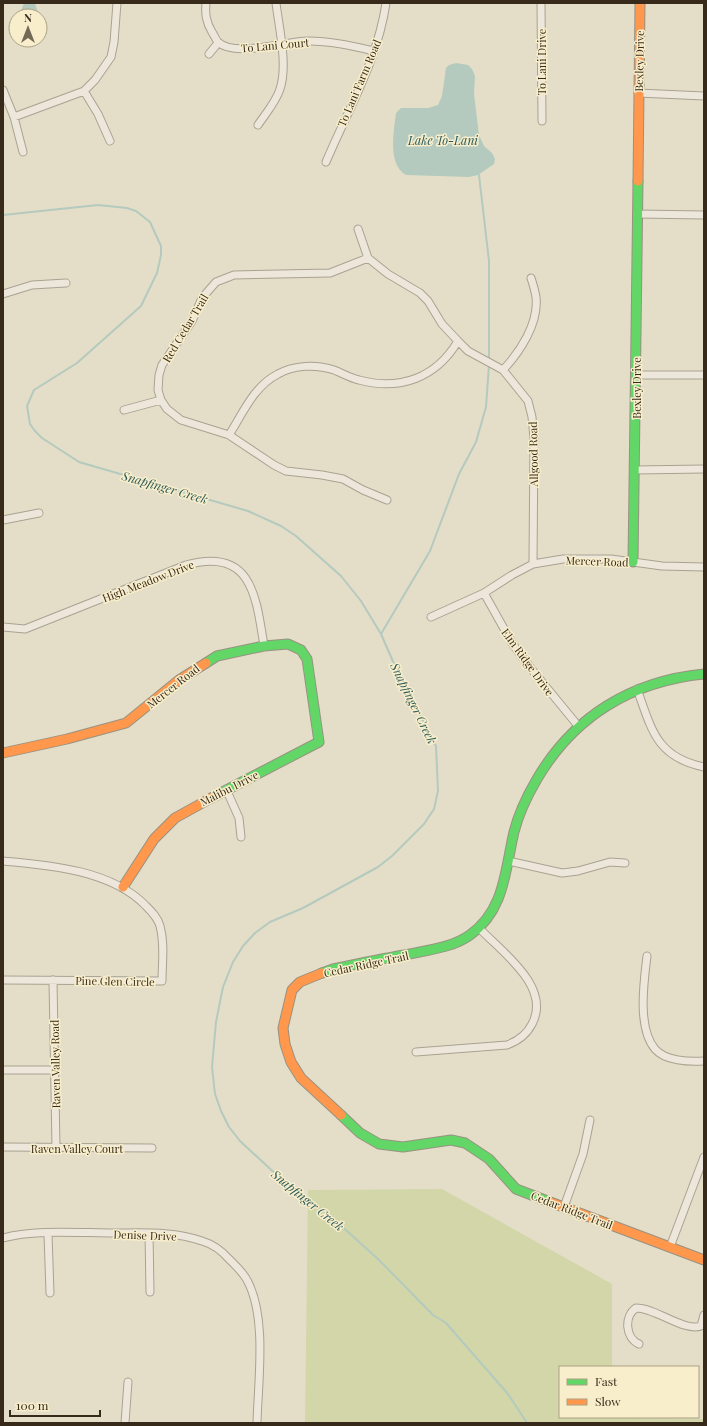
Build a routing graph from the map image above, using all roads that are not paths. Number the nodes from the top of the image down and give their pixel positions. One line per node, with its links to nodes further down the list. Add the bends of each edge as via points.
1 (117, 3): 12 (street, via 114,42 110,57 95,80)
2 (206, 3): 7 (street, via 208,25)
3 (276, 3): 8 (street)
4 (386, 3): 9 (street, To Lani Farm Road, via 383,27)
5 (541, 3): 16 (street, To Lani Drive)
6 (640, 3): 13 (street, Bexley Drive)
7 (218, 43): 8 (street, To Lani Court, via 244,50); 10 (street)
8 (281, 45): 9 (street, To Lani Court, via 293,42 343,43); 17 (street, via 281,88)
9 (374, 52): 20 (street, To Lani Farm Road)
10 (209, 54)
11 (3, 90): 15 (street)
12 (84, 91): 15 (street); 18 (street)
13 (638, 93): 14 (street); 21 (street, Bexley Drive)
14 (704, 96)
15 (14, 117): 19 (street)
16 (542, 121)
17 (258, 125)
18 (110, 141)
19 (23, 152)
20 (326, 162)
21 (637, 214): 22 (street); 31 (street, Bexley Drive)
22 (704, 215)
23 (358, 229): 24 (street)
24 (368, 258): 28 (street, Allgood Road, via 388,274 420,293); 32 (street, Red Cedar Trail, via 330,273 234,275 216,282 202,298 192,321 162,365 158,382)
25 (531, 278): 29 (street, via 536,298 530,328 514,358)
26 (66, 283): 27 (street, via 32,286)
27 (3, 294)
28 (458, 341): 29 (street, Allgood Road, via 468,351); 34 (street, via 439,366 404,382 379,385 313,366 286,370 268,380 256,392)
29 (503, 370): 41 (street, Allgood Road, via 528,401 532,417)
30 (704, 375): 31 (street)
31 (636, 376): 35 (street, Bexley Drive)
32 (161, 400): 33 (street); 34 (street, via 167,409 181,420)
33 (124, 410)
34 (229, 435): 37 (street, via 274,466 286,471 343,479)
35 (635, 470): 36 (street); 40 (street, Bexley Drive)
36 (704, 470)
37 (387, 500)
38 (39, 512): 39 (street)
39 (3, 520)
40 (633, 562): 41 (street, Mercer Road, via 587,558); 42 (street, Mercer Road)
41 (533, 564): 43 (street, Mercer Road)
42 (704, 567)
43 (484, 593): 44 (street, Mercer Road); 50 (street, Elm Ridge Drive, via 512,643)
44 (431, 617)
45 (3, 627): 46 (street, High Meadow Drive, via 24,629 203,560 227,563 247,579 254,596)
46 (264, 646): 49 (street, Mercer Road, via 288,644 301,650 307,659); 51 (street, Mercer Road, via 211,659 179,680 126,723)
47 (704, 674): 48 (street, Cedar Ridge Trail, via 669,679)
48 (637, 689): 50 (street, Cedar Ridge Trail, via 607,704); 52 (street, via 661,745 675,757)
49 (312, 694): 53 (street, Malibu Drive, via 319,742)
50 (579, 727): 56 (street, Cedar Ridge Trail, via 553,752 528,794 521,810)
51 (3, 754)
52 (704, 767)
53 (226, 789): 54 (street, via 239,818); 58 (street, Malibu Drive, via 189,809 165,827)
54 (241, 837)
55 (3, 861): 58 (street, Pine Glen Circle, via 43,864 86,874)
56 (508, 861): 57 (street, via 562,873 610,862); 59 (street, Cedar Ridge Trail, via 500,900)
57 (625, 863)
58 (122, 887): 62 (street, Pine Glen Circle, via 142,902 160,925 163,940 162,981)
59 (480, 929): 63 (street, via 526,976 534,989 536,1012 533,1023 518,1040 507,1045); 72 (street, Cedar Ridge Trail, via 465,940 448,946 334,968 300,982 292,990 284,1014 285,1044 291,1062 301,1078 338,1114 379,1144 403,1147 451,1140 465,1143 489,1159 516,1189)
60 (647, 956): 64 (street, via 644,1021 654,1048 666,1056)
61 (3, 980): 62 (street, Pine Glen Circle)
62 (53, 980): 66 (street, Raven Valley Road)
63 (416, 1052)
64 (704, 1061)
65 (3, 1070): 66 (street)
66 (55, 1070): 69 (street, Raven Valley Road)
67 (590, 1120): 72 (street, via 583,1154)
68 (3, 1147): 69 (street, Raven Valley Court)
69 (56, 1148): 70 (street, Raven Valley Court)
70 (152, 1148)
71 (704, 1157): 76 (street)
72 (564, 1207): 76 (street, Cedar Ridge Trail)
73 (149, 1233): 74 (street, Denise Drive); 78 (street); 84 (street, Denise Drive, via 178,1235 202,1241 227,1257 248,1282 258,1310 259,1324)
74 (48, 1234): 75 (street, Denise Drive, via 13,1235); 79 (street)
75 (3, 1238)
76 (670, 1247): 77 (street, Cedar Ridge Trail)
77 (704, 1260)
78 (150, 1292)
79 (50, 1293)
80 (704, 1315): 81 (street, via 701,1326 689,1327 654,1311 636,1308 629,1317 628,1327 629,1336 633,1342)
81 (639, 1344)
82 (128, 1382): 83 (street)
83 (124, 1423)
84 (257, 1423)

